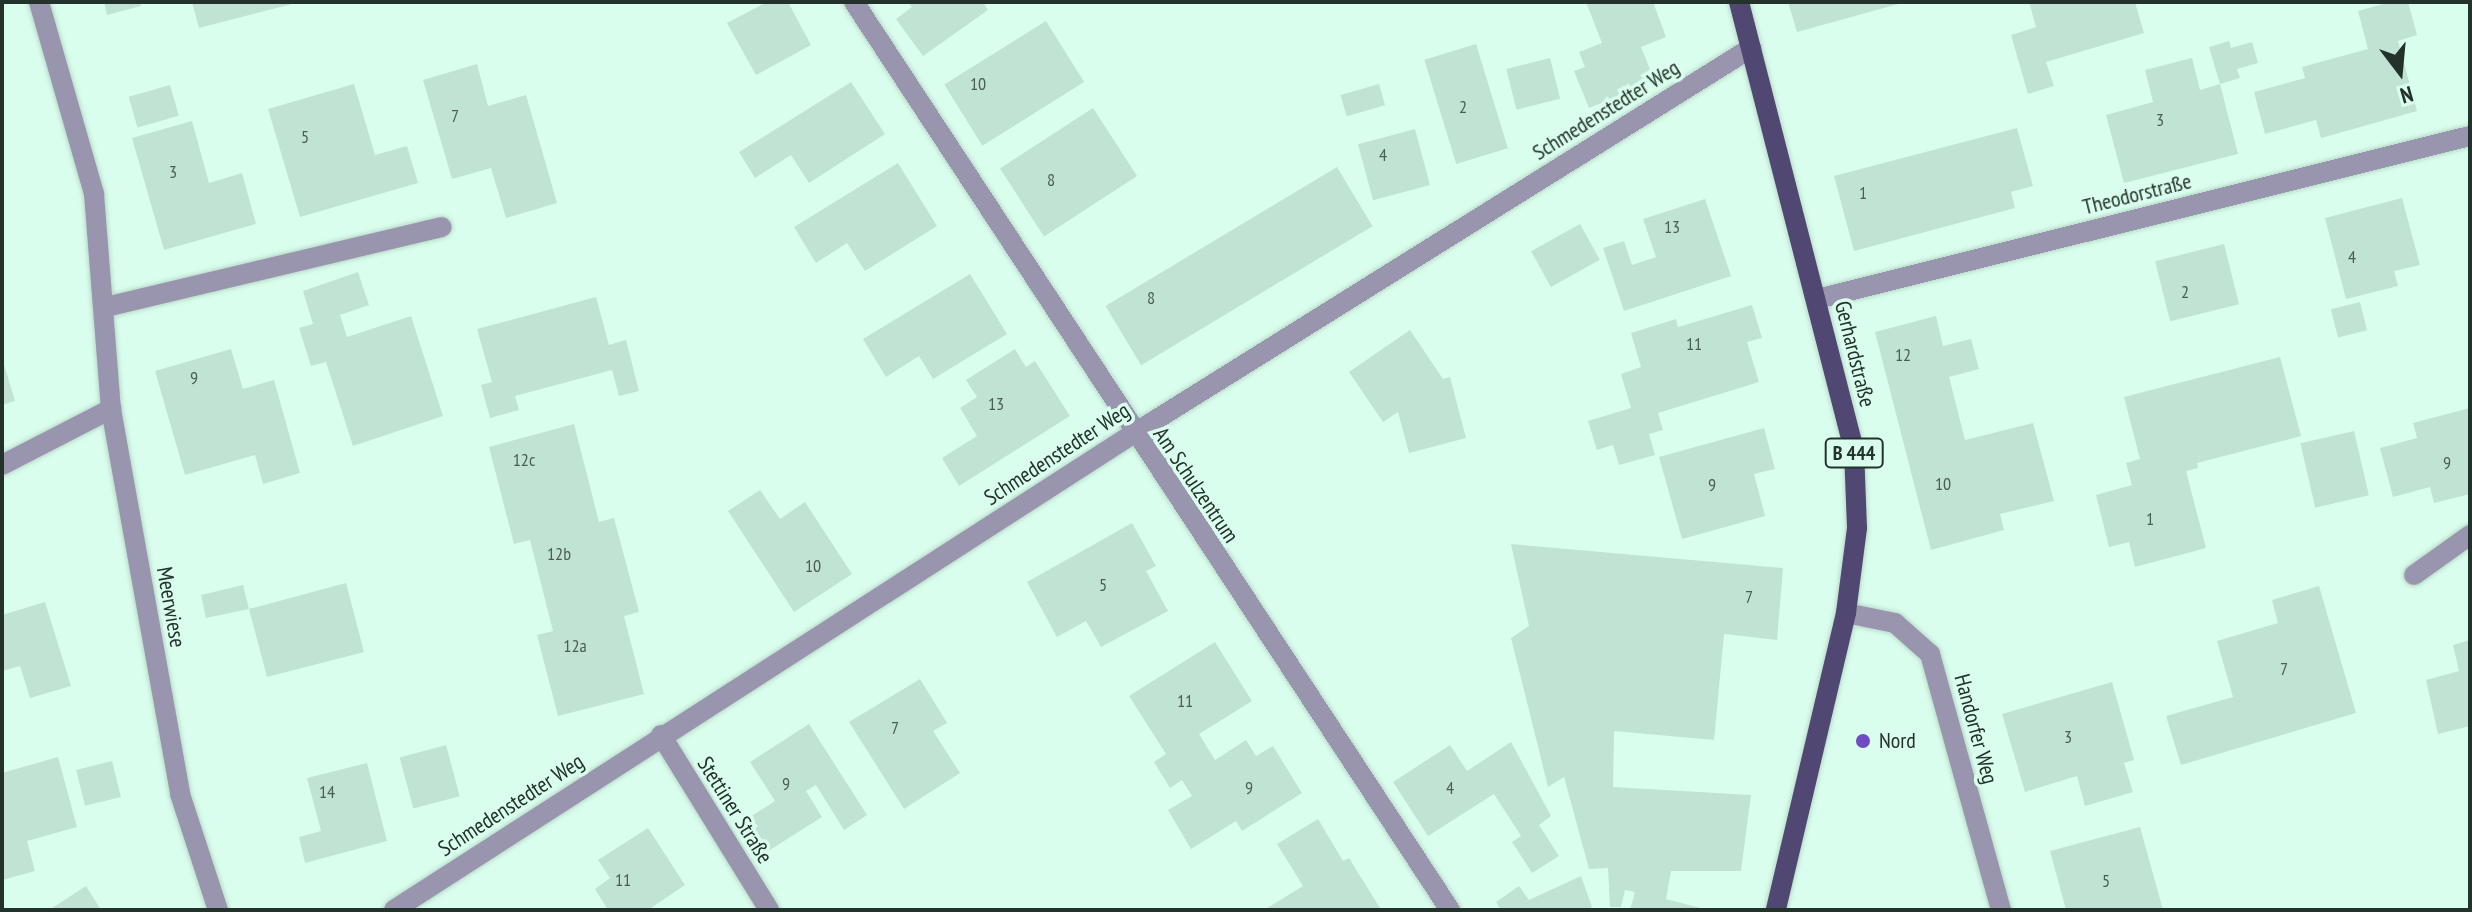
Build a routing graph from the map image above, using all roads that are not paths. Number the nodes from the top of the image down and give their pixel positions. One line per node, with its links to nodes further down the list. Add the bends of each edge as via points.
1 (39, 2): 8 (street, Meerwiese, via 94,194)
2 (854, 2): 10 (street, Am Schulzentrum)
3 (1739, 2): 4 (main road, Gerhardstraße / B 444)
4 (1751, 48): 7 (main road, Gerhardstraße / B 444); 10 (street, Schmedenstedter Weg)
5 (2470, 136): 7 (street, Theodorstraße)
6 (442, 227): 8 (street)
7 (1817, 299): 14 (main road, Gerhardstraße / B 444, via 1854,450 1857,528)
8 (106, 307): 9 (street, Meerwiese)
9 (111, 409): 11 (street); 16 (street, Meerwiese, via 180,794)
10 (1133, 434): 15 (street, Schmedenstedter Weg); 19 (street, Am Schulzentrum)
11 (2, 465)
12 (2470, 535): 13 (street)
13 (2414, 575)
14 (1846, 613): 20 (main road, Gerhardstraße / B 444); 21 (street, Handorfer Weg, via 1895,623 1930,654)
15 (661, 735): 17 (street, Schmedenstedter Weg); 18 (street, Stettiner Straße)
16 (218, 910)
17 (394, 910)
18 (769, 910)
19 (1450, 910)
20 (1776, 910)
21 (2001, 910)

